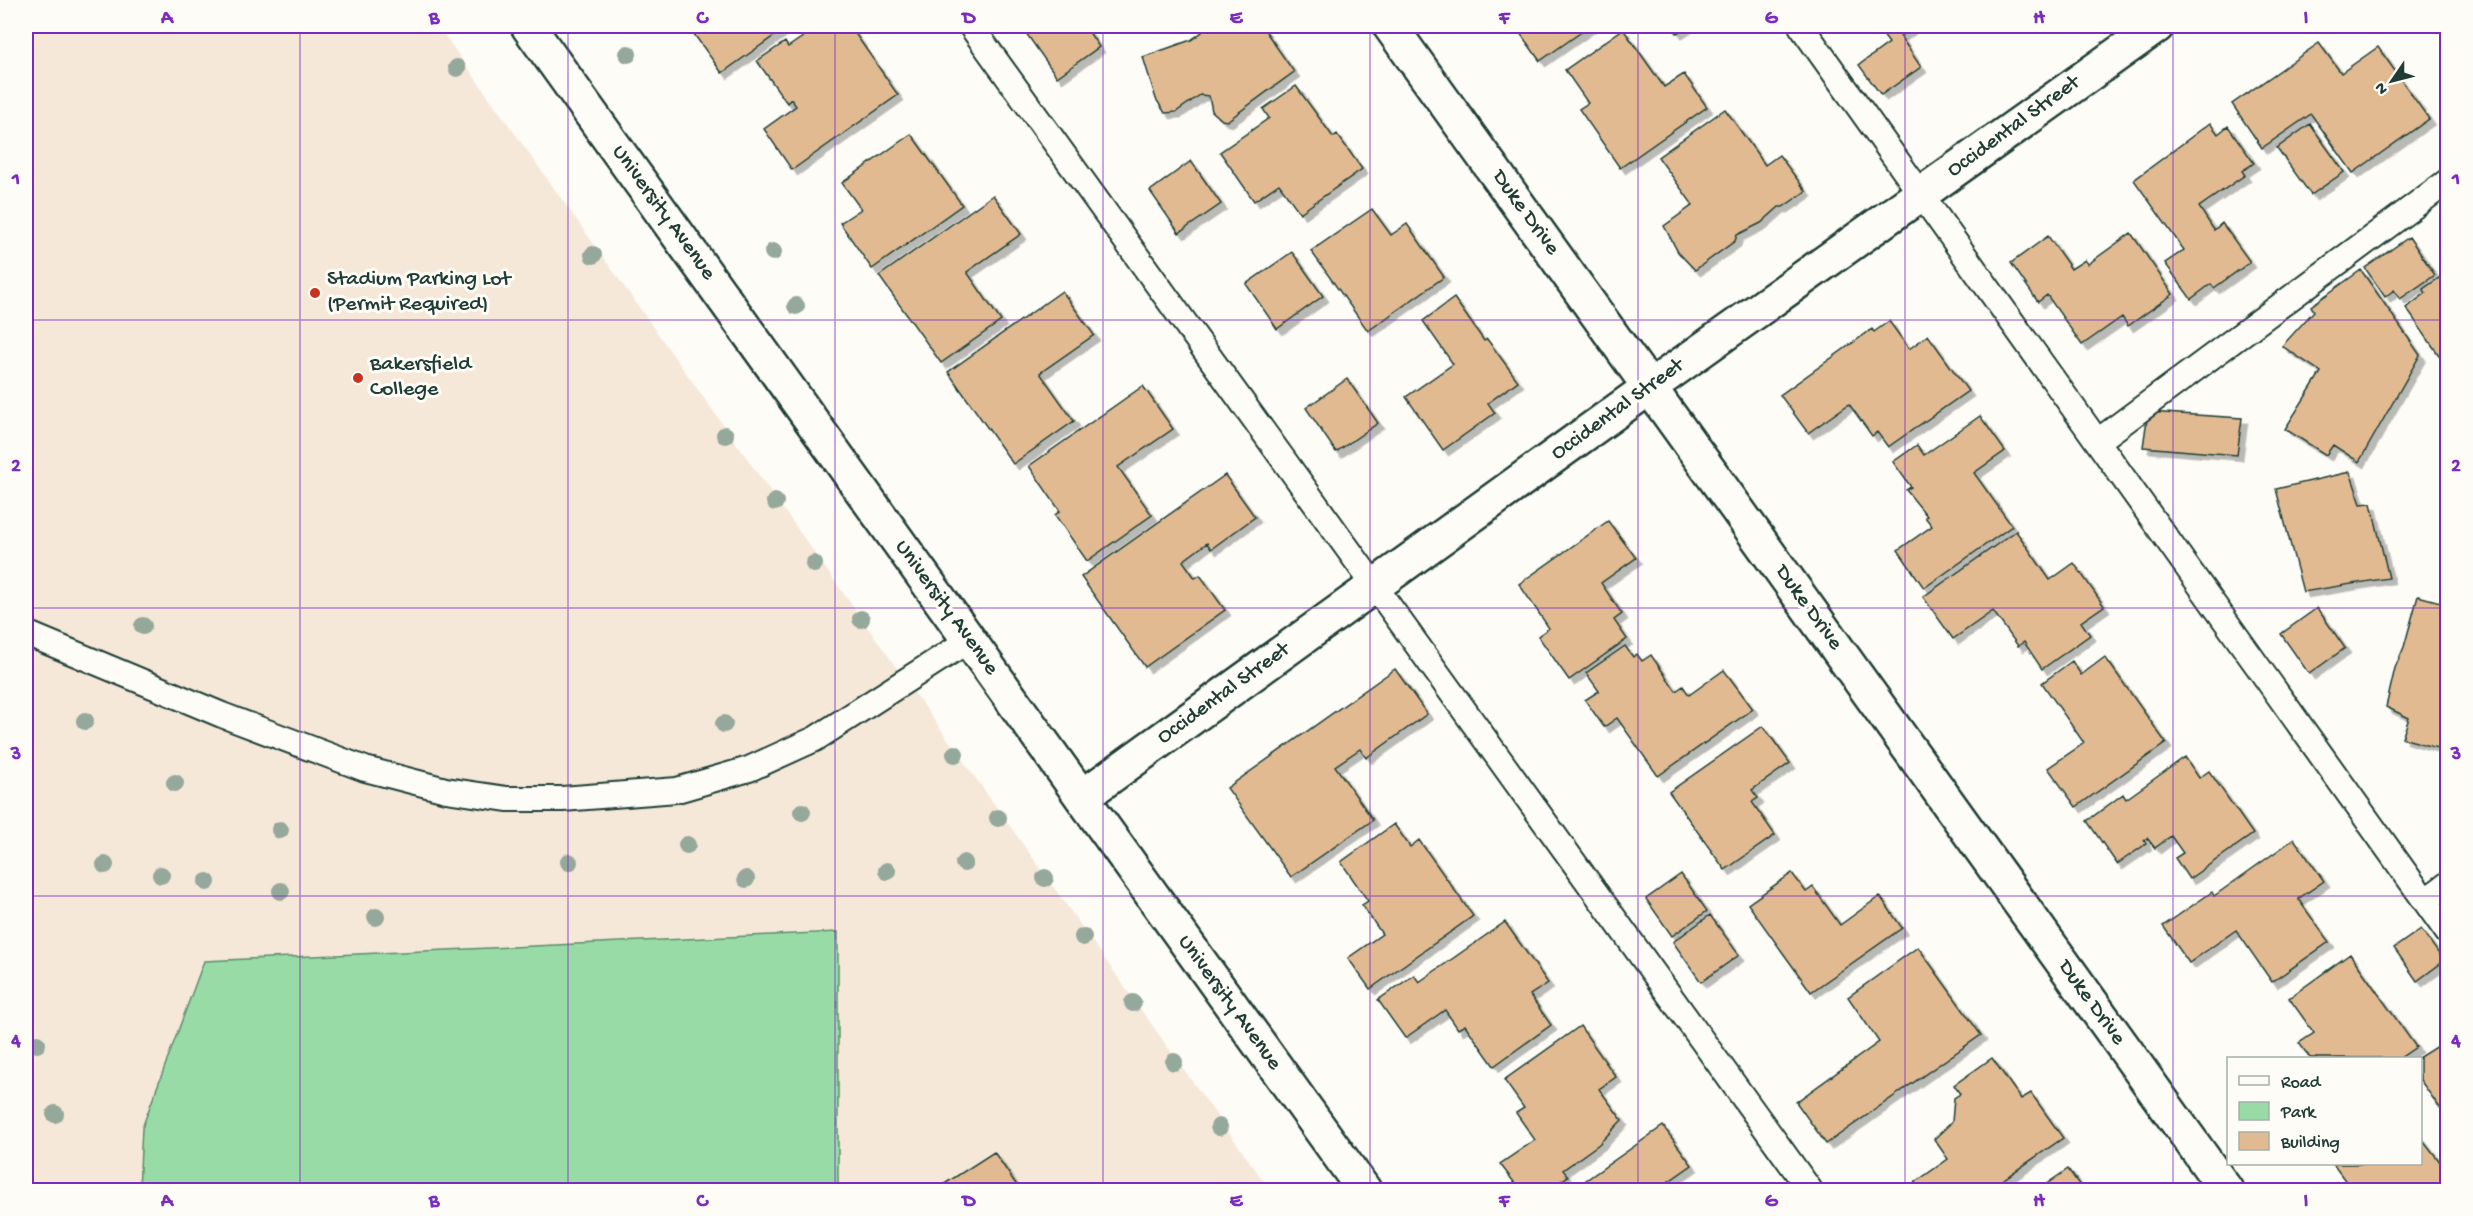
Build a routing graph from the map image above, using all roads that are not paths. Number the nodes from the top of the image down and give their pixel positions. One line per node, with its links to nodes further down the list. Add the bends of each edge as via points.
1 (528, 26): 12 (street, University Avenue)
2 (971, 26): 10 (lane)
3 (1390, 26): 8 (street, Duke Drive)
4 (1801, 26): 7 (lane)
5 (2157, 26): 7 (street, Occidental Street)
6 (2448, 181): 9 (lane)
7 (1921, 193): 8 (street, Occidental Street); 9 (lane)
8 (1650, 387): 10 (street, Occidental Street); 19 (street, Duke Drive)
9 (2098, 441): 15 (lane)
10 (1375, 585): 13 (street, Occidental Street); 18 (lane)
11 (26, 633): 12 (lane, via 222,715 365,769 446,790 507,799 562,799 677,789 749,769 815,739)
12 (969, 640): 13 (street, University Avenue)
13 (1082, 797): 17 (street, University Avenue)
14 (2448, 884): 15 (lane)
15 (2425, 901): 16 (lane)
16 (2448, 933)
17 (1364, 1191)
18 (1810, 1191)
19 (2226, 1191)

